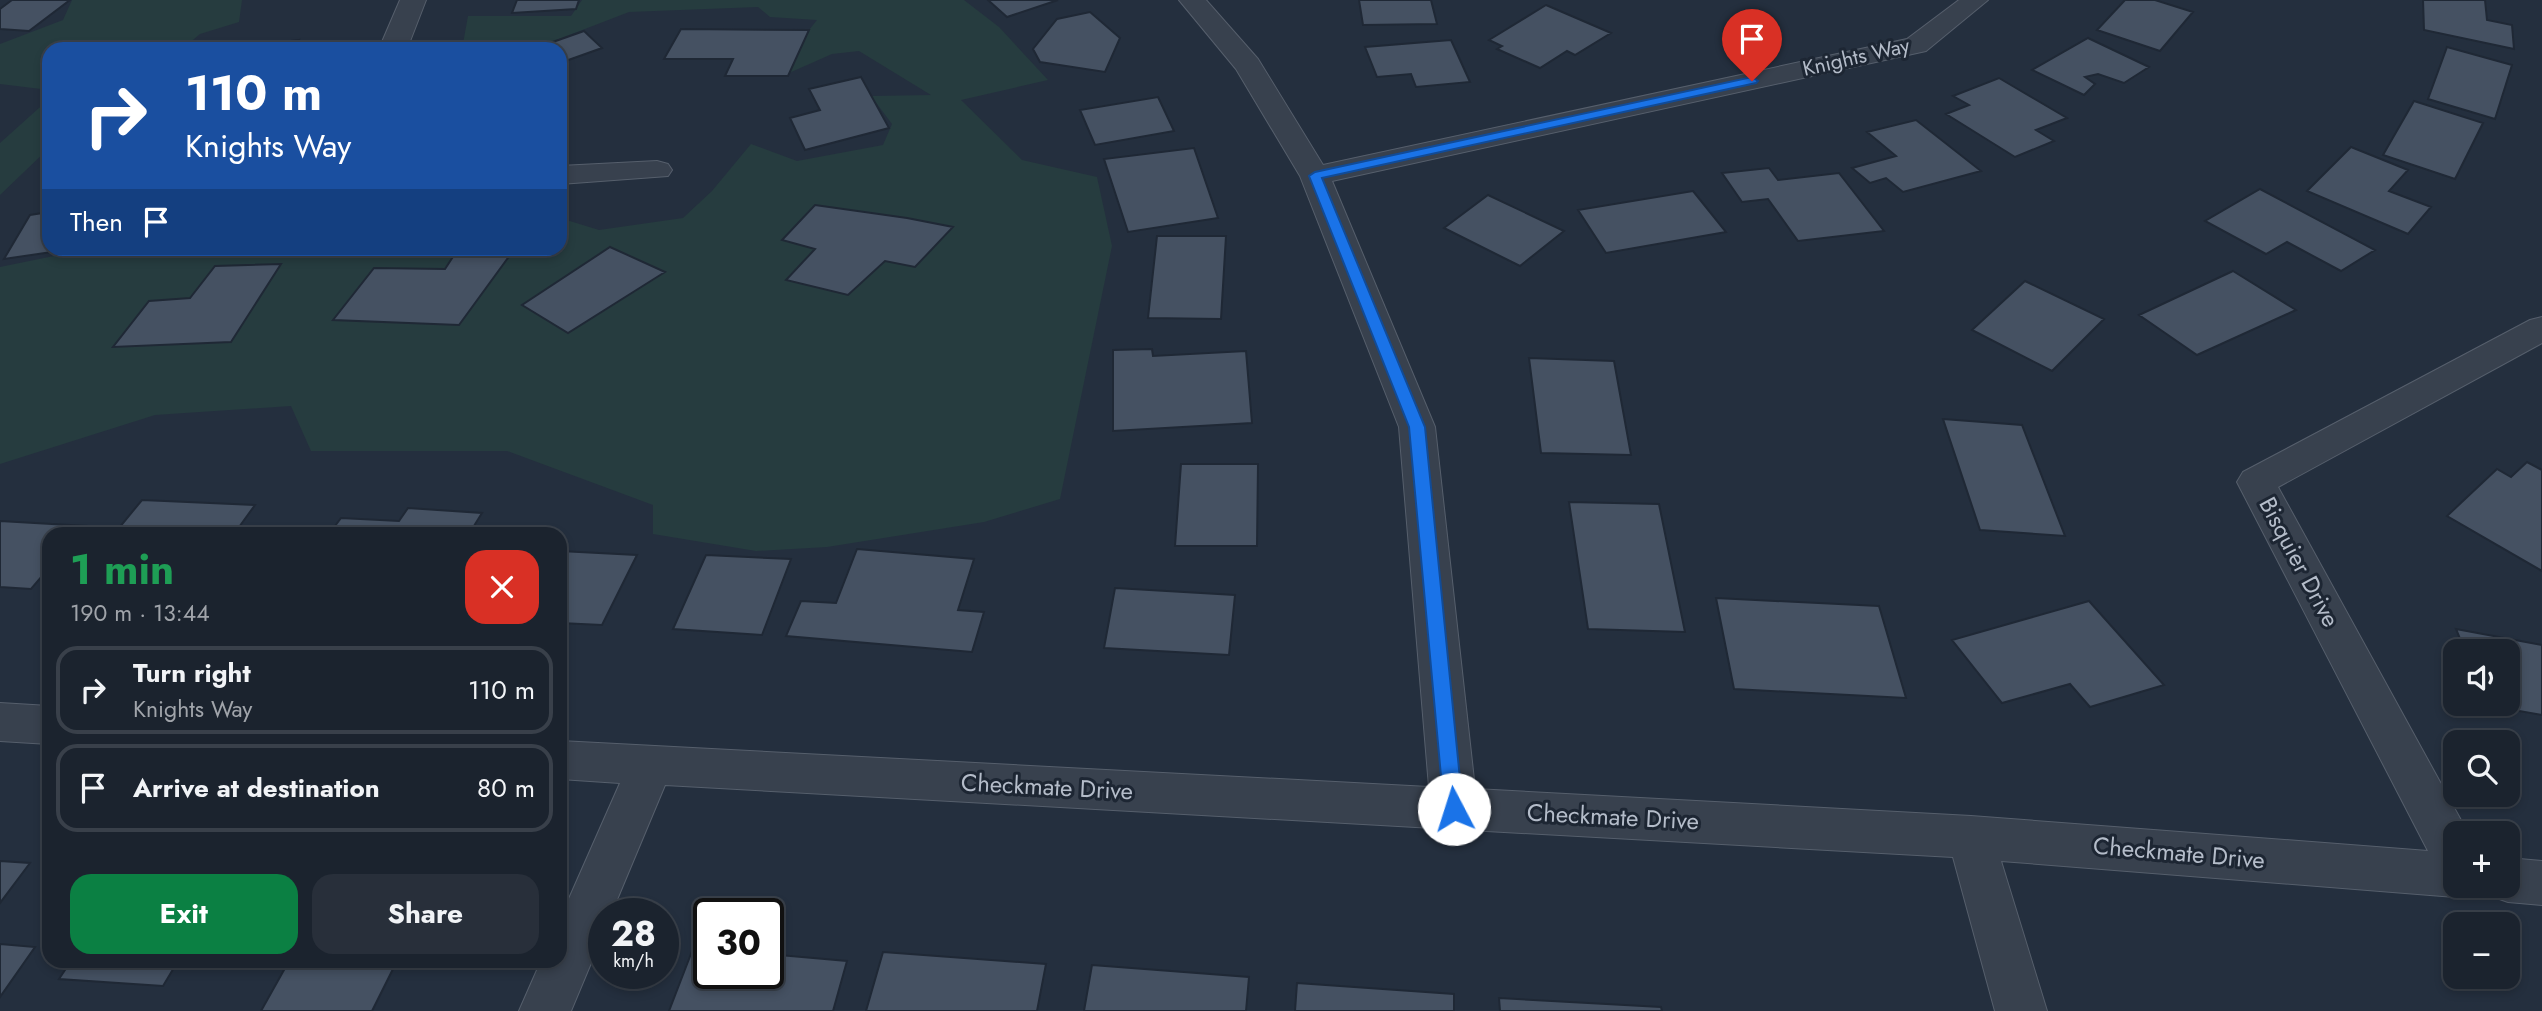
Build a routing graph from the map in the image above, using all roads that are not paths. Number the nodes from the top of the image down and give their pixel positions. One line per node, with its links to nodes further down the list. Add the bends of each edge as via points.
1 (413, 0): 4 (street)
2 (1192, 0): 7 (street, via 1248,65)
3 (1975, 0): 7 (street, Knights Way, via 1916,45)
4 (397, 42)
5 (657, 170): 6 (street)
6 (567, 175)
7 (1315, 176): 13 (street, via 1417,427)
8 (2542, 328): 14 (street, Bisquier Drive, via 2256,482)
9 (0, 722): 10 (street)
10 (42, 725)
11 (567, 761): 12 (street, Checkmate Drive)
12 (650, 767): 13 (street, Checkmate Drive); 19 (street)
13 (1454, 809): 15 (street, Checkmate Drive)
14 (2443, 833)
15 (1971, 836): 16 (street, Checkmate Drive); 22 (street)
16 (2443, 874)
17 (2520, 881): 18 (street)
18 (2542, 883)
19 (567, 960)
20 (564, 968): 21 (street)
21 (545, 1011)
22 (2021, 1011)

